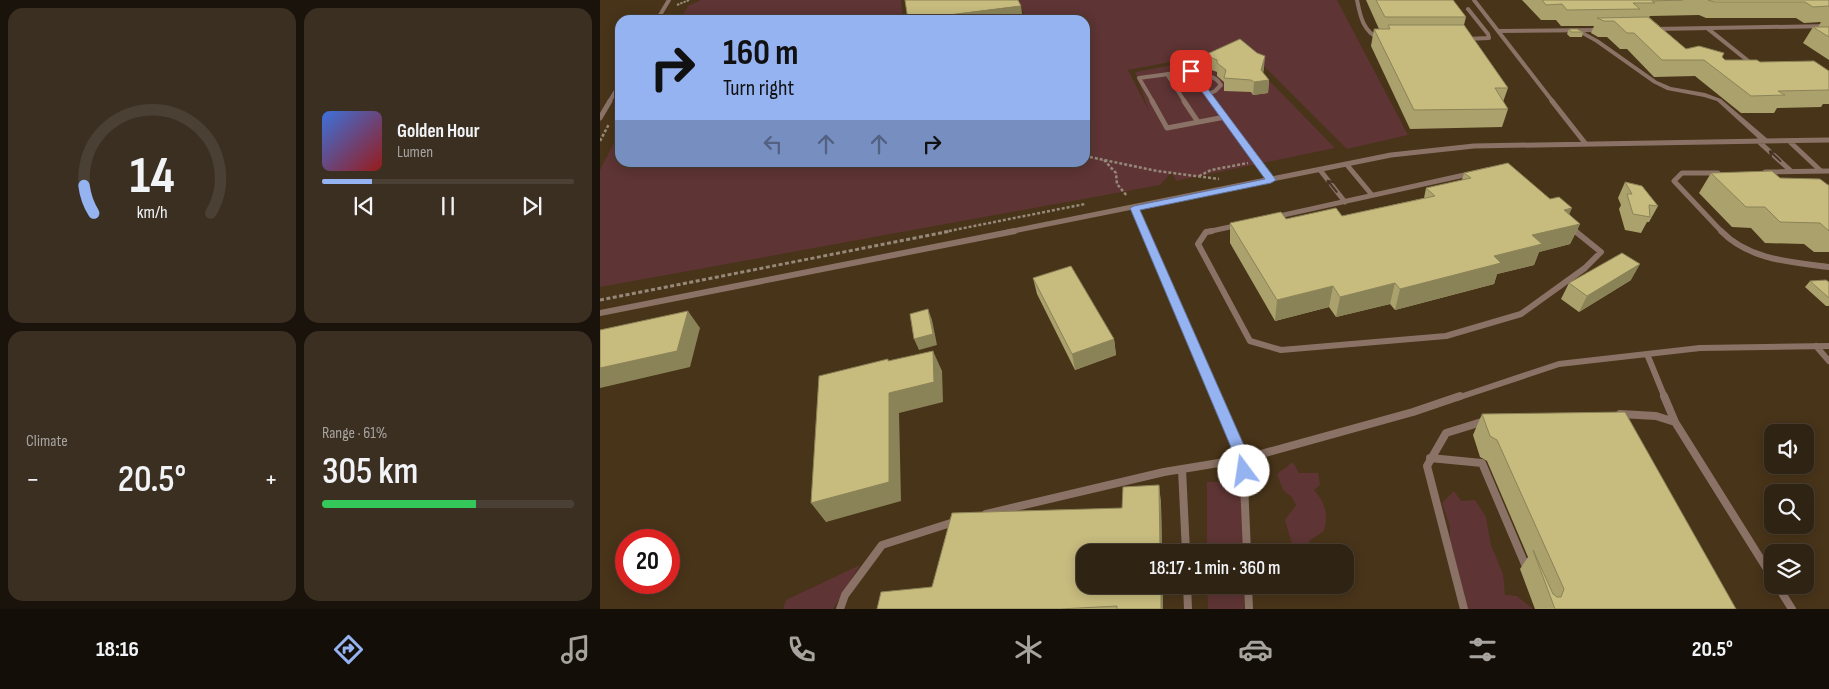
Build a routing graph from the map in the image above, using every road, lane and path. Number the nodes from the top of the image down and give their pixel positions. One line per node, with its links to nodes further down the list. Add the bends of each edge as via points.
1 (669, 0): 5 (lane)
2 (1357, 0): 12 (lane, via 1366,30 1376,38)
3 (1474, 0): 4 (lane)
4 (1481, 9): 11 (lane); 13 (lane, via 1468,9 1489,38)
5 (660, 15)
6 (1829, 26): 7 (lane)
7 (1707, 28): 8 (lane); 15 (street)
8 (1651, 29)
9 (1577, 30): 10 (lane); 11 (lane); 24 (street, via 1669,89 1719,100)
10 (1605, 30)
11 (1498, 31): 26 (lane)
12 (1386, 38)
13 (1464, 39)
14 (1754, 73): 15 (lane)
15 (1764, 73)
16 (1166, 74): 17 (lane, via 1191,71); 22 (lane); 22 (lane, via 1139,78 1167,128)
17 (1195, 77): 19 (lane); 19 (lane, via 1213,76 1219,80 1219,89)
18 (615, 92): 21 (lane)
19 (1208, 94): 20 (lane)
20 (1225, 117): 22 (lane); 29 (lane)
21 (600, 118)
22 (1198, 122)
23 (1829, 140): 25 (lane)
24 (1762, 141): 25 (lane); 26 (lane); 32 (lane, one-way to 24)
25 (1789, 141): 33 (lane)
26 (1585, 143): 30 (lane, via 1474,146 1392,155)
27 (1090, 157): 28 (path)
28 (1104, 160): 37 (path); 41 (path, via 1116,173 1117,184)
29 (1257, 162): 37 (path, via 1211,170); 39 (lane)
30 (1347, 165): 31 (lane); 40 (lane)
31 (1320, 170): 39 (lane); 42 (lane, one-way to 31)
32 (1791, 171): 33 (lane); 36 (lane)
33 (1822, 171): 34 (lane)
34 (1829, 171)
35 (1722, 172): 44 (lane, via 1682,173 1674,181 1730,240 1770,259)
36 (1761, 172)
37 (1198, 176): 38 (path)
38 (1222, 179)
39 (1271, 180): 43 (lane)
40 (1372, 195): 42 (lane); 42 (lane, via 1487,170 1504,172 1601,252 1585,268 1521,314 1446,336 1281,350 1250,341 1198,244 1206,232)
41 (1127, 196)
42 (1345, 202)
43 (1134, 208): 45 (lane); 54 (lane)
44 (1829, 267)
45 (600, 314)
46 (1816, 346): 47 (lane); 48 (lane, via 1700,348); 49 (lane)
47 (1829, 346)
48 (1647, 354): 52 (lane); 54 (lane, via 1558,364 1413,412)
49 (1829, 361)
50 (1612, 414): 52 (lane, via 1656,416)
51 (1490, 420): 53 (lane, via 1446,433)
52 (1675, 422): 58 (lane)
53 (1430, 458): 59 (lane, via 1482,463); 66 (lane, via 1427,466)
54 (1243, 459): 55 (lane); 57 (lane)
55 (1182, 469): 56 (lane); 63 (lane, via 949,522 882,545 845,595)
56 (1186, 544)
57 (1247, 544)
58 (1764, 564)
59 (1533, 582)
60 (1187, 594): 64 (lane)
61 (1249, 594): 65 (lane)
62 (1783, 594): 67 (lane)
63 (840, 609)
64 (1188, 609)
65 (1250, 609)
66 (1464, 609)
67 (1792, 609)

